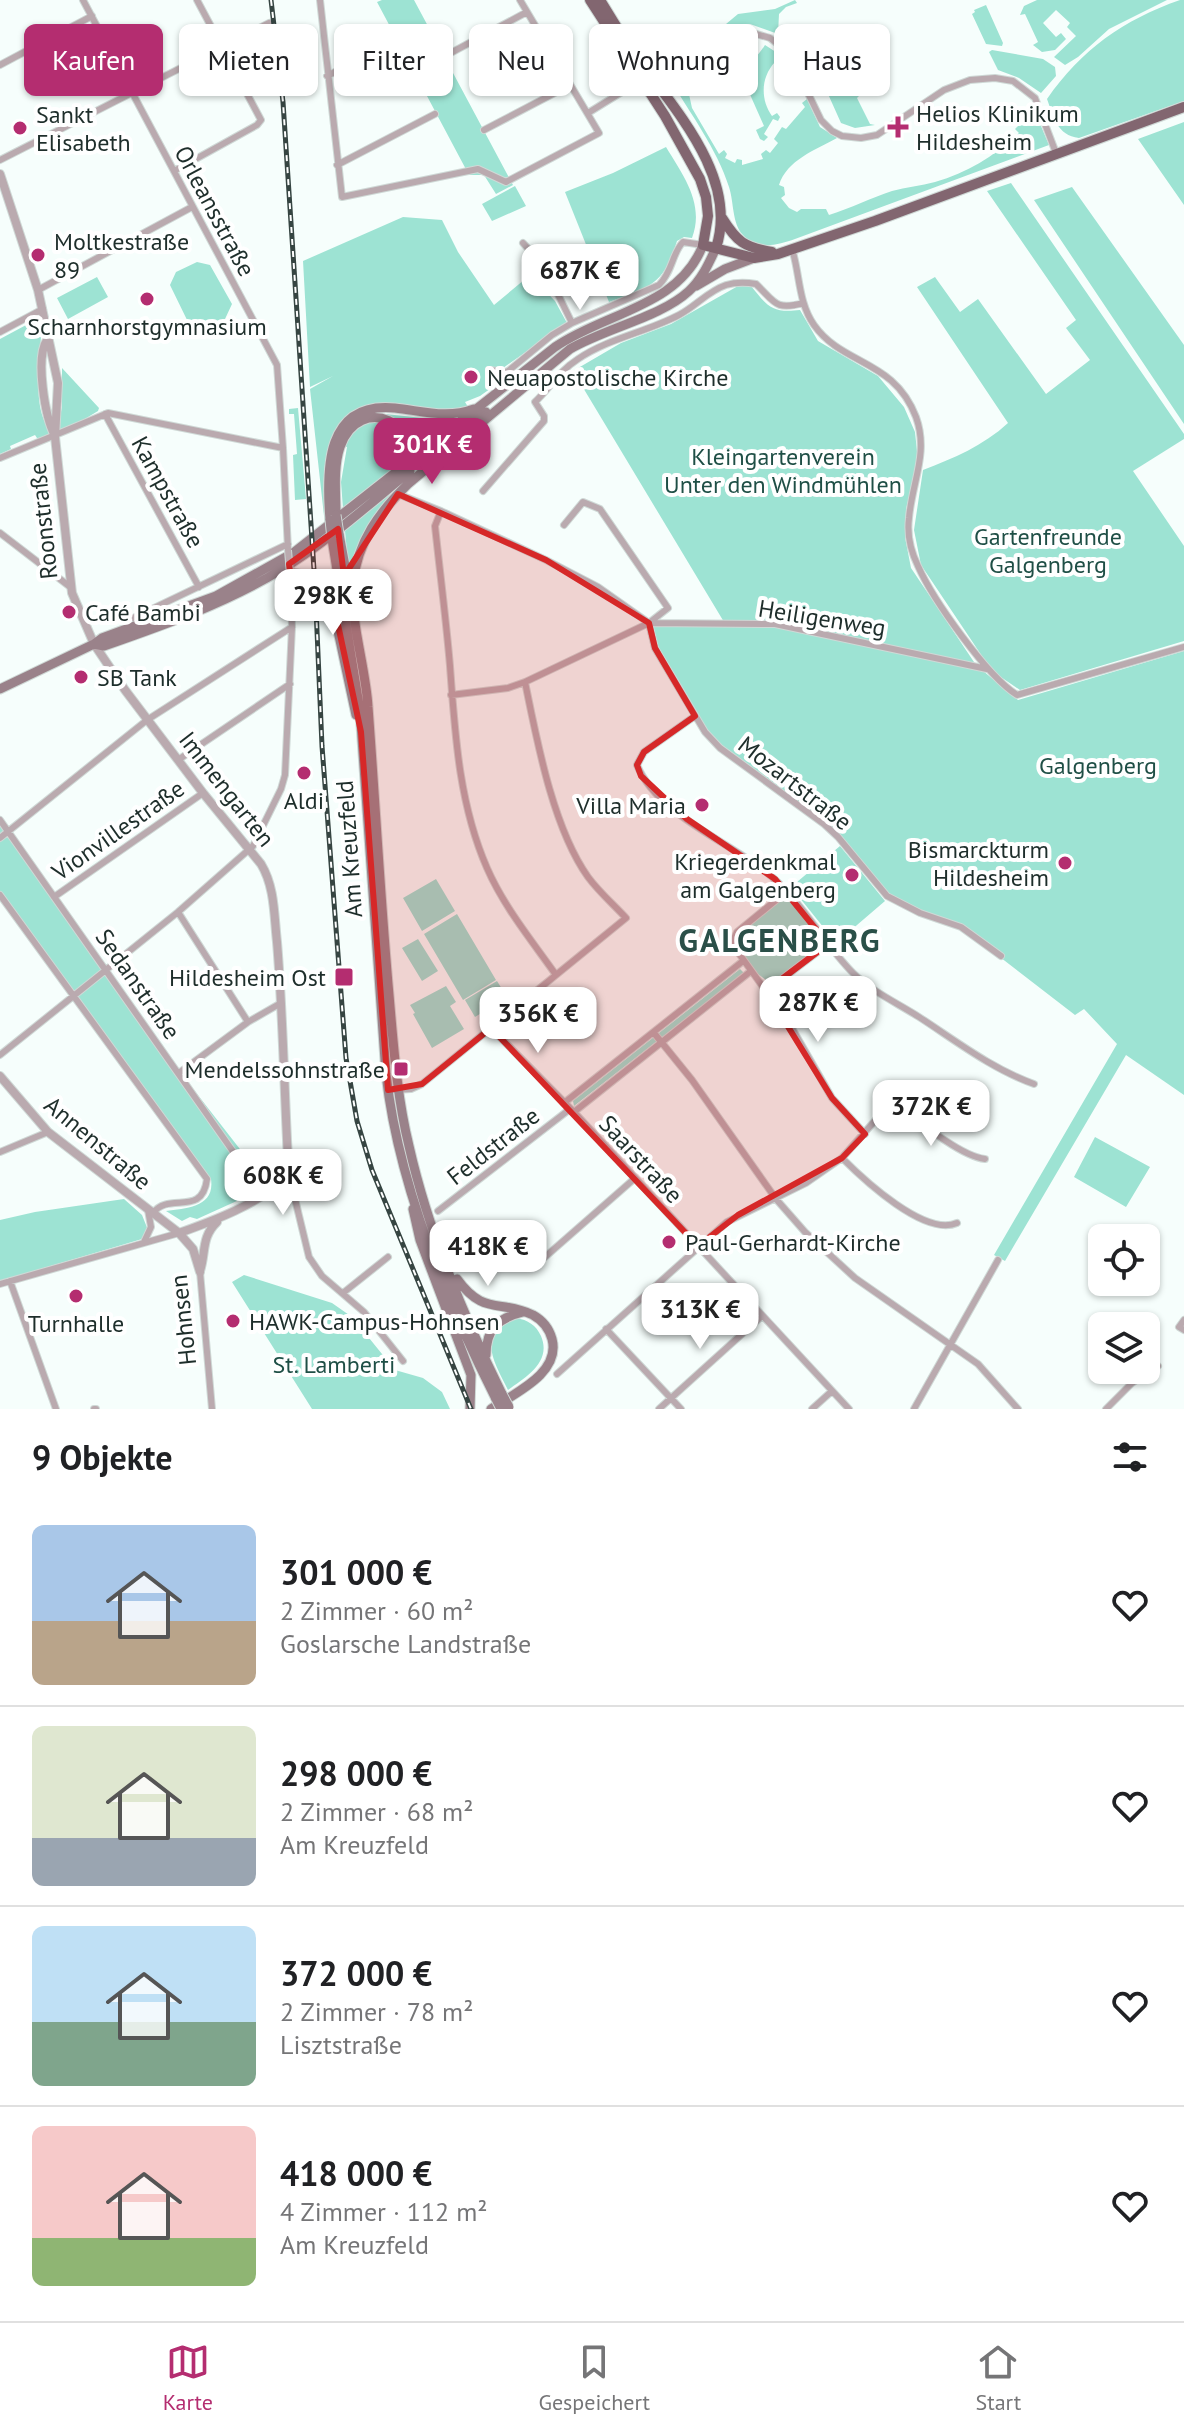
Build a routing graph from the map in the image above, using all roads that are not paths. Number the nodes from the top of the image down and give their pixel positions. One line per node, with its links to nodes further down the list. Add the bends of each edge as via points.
1 (83, 0): 8 (street, Orleansstraße)
2 (197, 0): 10 (street)
3 (320, 0): 18 (street)
4 (520, 0): 7 (street)
5 (590, 0): 12 (main road)
6 (600, 0): 13 (main road)
7 (527, 12): 11 (street); 15 (street)
8 (92, 16): 9 (street, Orleansstraße); 16 (street)
9 (96, 24)
10 (210, 24)
11 (534, 24)
12 (607, 24)
13 (614, 24)
14 (758, 34): 31 (street, via 792,57 821,120 842,136 877,135 949,87 1000,78 1017,83 1035,98)
15 (453, 52)
16 (0, 65)
17 (334, 72): 18 (street)
18 (327, 76): 33 (street)
19 (573, 90): 28 (street)
20 (126, 96): 32 (street)
21 (134, 96): 34 (street, Orleansstraße)
22 (248, 96): 34 (street, via 261,120 257,125)
23 (549, 96): 30 (street)
24 (616, 96): 28 (street)
25 (656, 96): 39 (main road, via 703,187 708,216)
26 (662, 96): 37 (main road, via 707,163)
27 (1184, 107): 31 (main road)
28 (588, 113): 33 (street, via 599,133 503,182 482,169 342,197)
29 (435, 114): 33 (street)
30 (484, 130)
31 (1056, 153): 41 (main road)
32 (0, 160)
33 (337, 165)
34 (174, 171): 36 (street, Orleansstraße)
35 (0, 174): 44 (street)
36 (192, 207): 44 (street); 58 (street, Orleansstraße, via 277,365)
37 (722, 218): 40 (main road); 42 (main road, via 749,248)
38 (523, 243): 48 (street, via 544,266)
39 (703, 245): 40 (main road); 48 (street, via 683,242 659,285); 55 (main road, via 687,273 668,291 578,332)
40 (716, 248): 43 (main road); 45 (main road)
41 (792, 249): 42 (main road); 46 (street)
42 (778, 254): 43 (main road)
43 (754, 258): 45 (main road)
44 (38, 290): 47 (street)
45 (690, 290): 52 (main road, via 582,343)
46 (803, 303): 53 (street, via 776,305 756,284 729,284 678,316 588,353); 78 (street, via 822,335 888,376 909,403 922,446 909,518 912,552)
47 (44, 309): 49 (street); 50 (street)
48 (572, 323): 51 (street, via 507,372)
49 (0, 332)
50 (47, 340): 57 (street, via 58,383); 57 (street, via 45,407)
51 (489, 370)
52 (542, 371): 53 (street); 54 (main road)
53 (548, 384): 61 (street, via 535,402 544,421)
54 (509, 399): 62 (main road, Am Kreuzfeld); 64 (main road)
55 (481, 406): 60 (main road); 64 (main road, via 451,415 381,408 352,417 336,438 330,461)
56 (105, 414): 57 (street); 58 (street); 71 (street, Kampstraße)
57 (55, 437): 59 (street); 70 (street, Roonstraße)
58 (283, 448): 68 (street, Orleansstraße)
59 (0, 458)
60 (380, 487): 64 (main road); 64 (main road, via 404,460 406,444 393,422 369,417 354,426 340,446)
61 (483, 491)
62 (398, 494): 63 (street); 72 (main road, Am Kreuzfeld, via 377,517 360,549)
63 (441, 511): 74 (street, via 598,587); 82 (street, via 435,526)
64 (339, 518): 67 (main road, bridge); 69 (main road); 76 (main road, via 247,580)
65 (564, 525): 74 (street, via 583,502 600,509 668,608)
66 (0, 533): 70 (street)
67 (336, 537): 72 (main road); 85 (main road, Am Kreuzfeld)
68 (288, 547): 71 (street); 75 (street, Orleansstraße, bridge)
69 (279, 571): 76 (main road, via 194,614 104,646); 85 (main road, via 319,578 329,589)
70 (69, 586): 76 (street, Roonstraße)
71 (199, 587): 73 (street)
72 (352, 603): 115 (main road, Am Kreuzfeld, via 368,703)
73 (133, 618)
74 (649, 623): 78 (street, Heiligenweg, via 775,624); 79 (street); 83 (street, Mozartstraße, via 655,648)
75 (292, 627): 80 (street, Orleansstraße); 84 (street)
76 (94, 644): 81 (main road); 84 (street, Immengarten)
77 (1184, 647): 78 (street, via 1017,695)
78 (987, 669)
79 (525, 682): 82 (street); 101 (street, via 537,742 568,841 588,877 626,918)
80 (290, 684): 86 (street); 91 (street, Orleansstraße, via 285,781)
81 (0, 689)
82 (451, 695): 101 (street, via 463,789 487,868)
83 (695, 716): 92 (street, via 644,752 637,765 641,776 687,819 765,871); 97 (street, Mozartstraße, via 720,748 831,830 887,896 961,927)
84 (147, 720): 86 (street, Immengarten); 89 (street)
85 (361, 732): 114 (main road, Am Kreuzfeld)
86 (178, 760): 87 (street, Immengarten)
87 (203, 793): 91 (street, Immengarten); 94 (street, Vionvillestraße)
88 (0, 820): 89 (street, Sedanstraße)
89 (8, 831): 90 (street); 94 (street, Sedanstraße)
90 (0, 838)
91 (249, 849): 95 (street, Orleansstraße); 104 (street, Immengarten, via 266,872 273,900)
92 (786, 892): 96 (street); 98 (street, via 737,932 733,941)
93 (0, 895): 103 (street)
94 (54, 897): 99 (street, Sedanstraße)
95 (178, 912): 99 (street, Orleansstraße); 105 (street)
96 (828, 944): 102 (street); 112 (street, via 865,983 997,1067)
97 (1001, 956)
98 (743, 961): 100 (street); 107 (street, Feldstraße)
99 (106, 969): 103 (street, Orleansstraße); 110 (street, Sedanstraße)
100 (751, 971): 102 (street); 108 (street, Feldstraße)
101 (556, 975): 106 (street)
102 (766, 991): 119 (street, via 832,1098)
103 (74, 998): 109 (street, Orleansstraße); 129 (street, via 207,1179 204,1194)
104 (281, 1003): 105 (street); 124 (street, Immengarten, via 288,1159)
105 (248, 1022): 110 (street)
106 (491, 1028): 115 (street, via 422,1084); 117 (street, Saarstraße)
107 (654, 1033): 108 (street); 117 (street, Feldstraße)
108 (662, 1043): 117 (street, Feldstraße); 127 (street)
109 (0, 1055)
110 (179, 1073): 123 (street, Sedanstraße)
111 (0, 1076): 118 (street, Annenstraße)
112 (1034, 1084)
113 (903, 1089): 116 (street)
114 (388, 1090): 115 (street); 126 (main road, Am Kreuzfeld)
115 (399, 1090): 138 (main road, Am Kreuzfeld, via 418,1181)
116 (893, 1101): 119 (street); 122 (street, via 975,1158)
117 (569, 1108): 125 (street, Saarstraße); 128 (street, Feldstraße)
118 (48, 1132): 120 (street); 129 (street, Annenstraße)
119 (865, 1134): 121 (street)
120 (0, 1152)
121 (842, 1158): 127 (street); 131 (street, via 882,1194 924,1220 948,1227)
122 (985, 1159)
123 (246, 1170)
124 (283, 1179): 130 (street); 142 (street, Immengarten, via 295,1199 309,1257)
125 (634, 1179): 134 (street, Saarstraße); 137 (street, via 545,1257)
126 (408, 1182): 154 (main road, Am Kreuzfeld, via 471,1350); 159 (main road, via 420,1240 471,1375)
127 (776, 1199): 134 (street, via 738,1215); 148 (street, via 855,1278)
128 (438, 1211)
129 (150, 1212): 132 (street, Annenstraße); 133 (street)
130 (222, 1217): 132 (street); 139 (street, via 207,1234)
131 (957, 1223)
132 (179, 1233): 133 (street); 139 (street, Hohnsen, via 193,1249)
133 (144, 1242): 140 (street)
134 (698, 1246): 144 (street, Saarstraße); 146 (street)
135 (388, 1257): 142 (street)
136 (998, 1260): 148 (street)
137 (531, 1261)
138 (448, 1267): 143 (main road, via 479,1302); 150 (main road, Am Kreuzfeld)
139 (200, 1272): 158 (street, Hohnsen)
140 (10, 1281): 141 (street); 157 (street)
141 (0, 1284)
142 (343, 1293): 149 (street, Immengarten)
143 (523, 1312): 150 (main road, via 496,1323 486,1342); 160 (main road, via 548,1329 551,1361 534,1380)
144 (762, 1316): 153 (street, Saarstraße); 155 (street)
145 (1184, 1320): 147 (street, via 1179,1327)
146 (606, 1329): 151 (street); 155 (street)
147 (1184, 1330)
148 (951, 1344): 165 (street); 166 (street, via 978,1364)
149 (403, 1361)
150 (487, 1363): 154 (main road, Am Kreuzfeld)
151 (557, 1374)
152 (1131, 1384): 167 (street)
153 (832, 1391): 163 (street); 164 (street, Saarstraße)
154 (499, 1396): 156 (main road, bridge)
155 (671, 1398): 161 (street); 162 (street)
156 (507, 1408)
157 (56, 1409)
158 (212, 1409)
159 (470, 1409)
160 (491, 1409)
161 (659, 1409)
162 (681, 1409)
163 (812, 1409)
164 (849, 1409)
165 (914, 1409)
166 (1018, 1409)
167 (1106, 1409)

